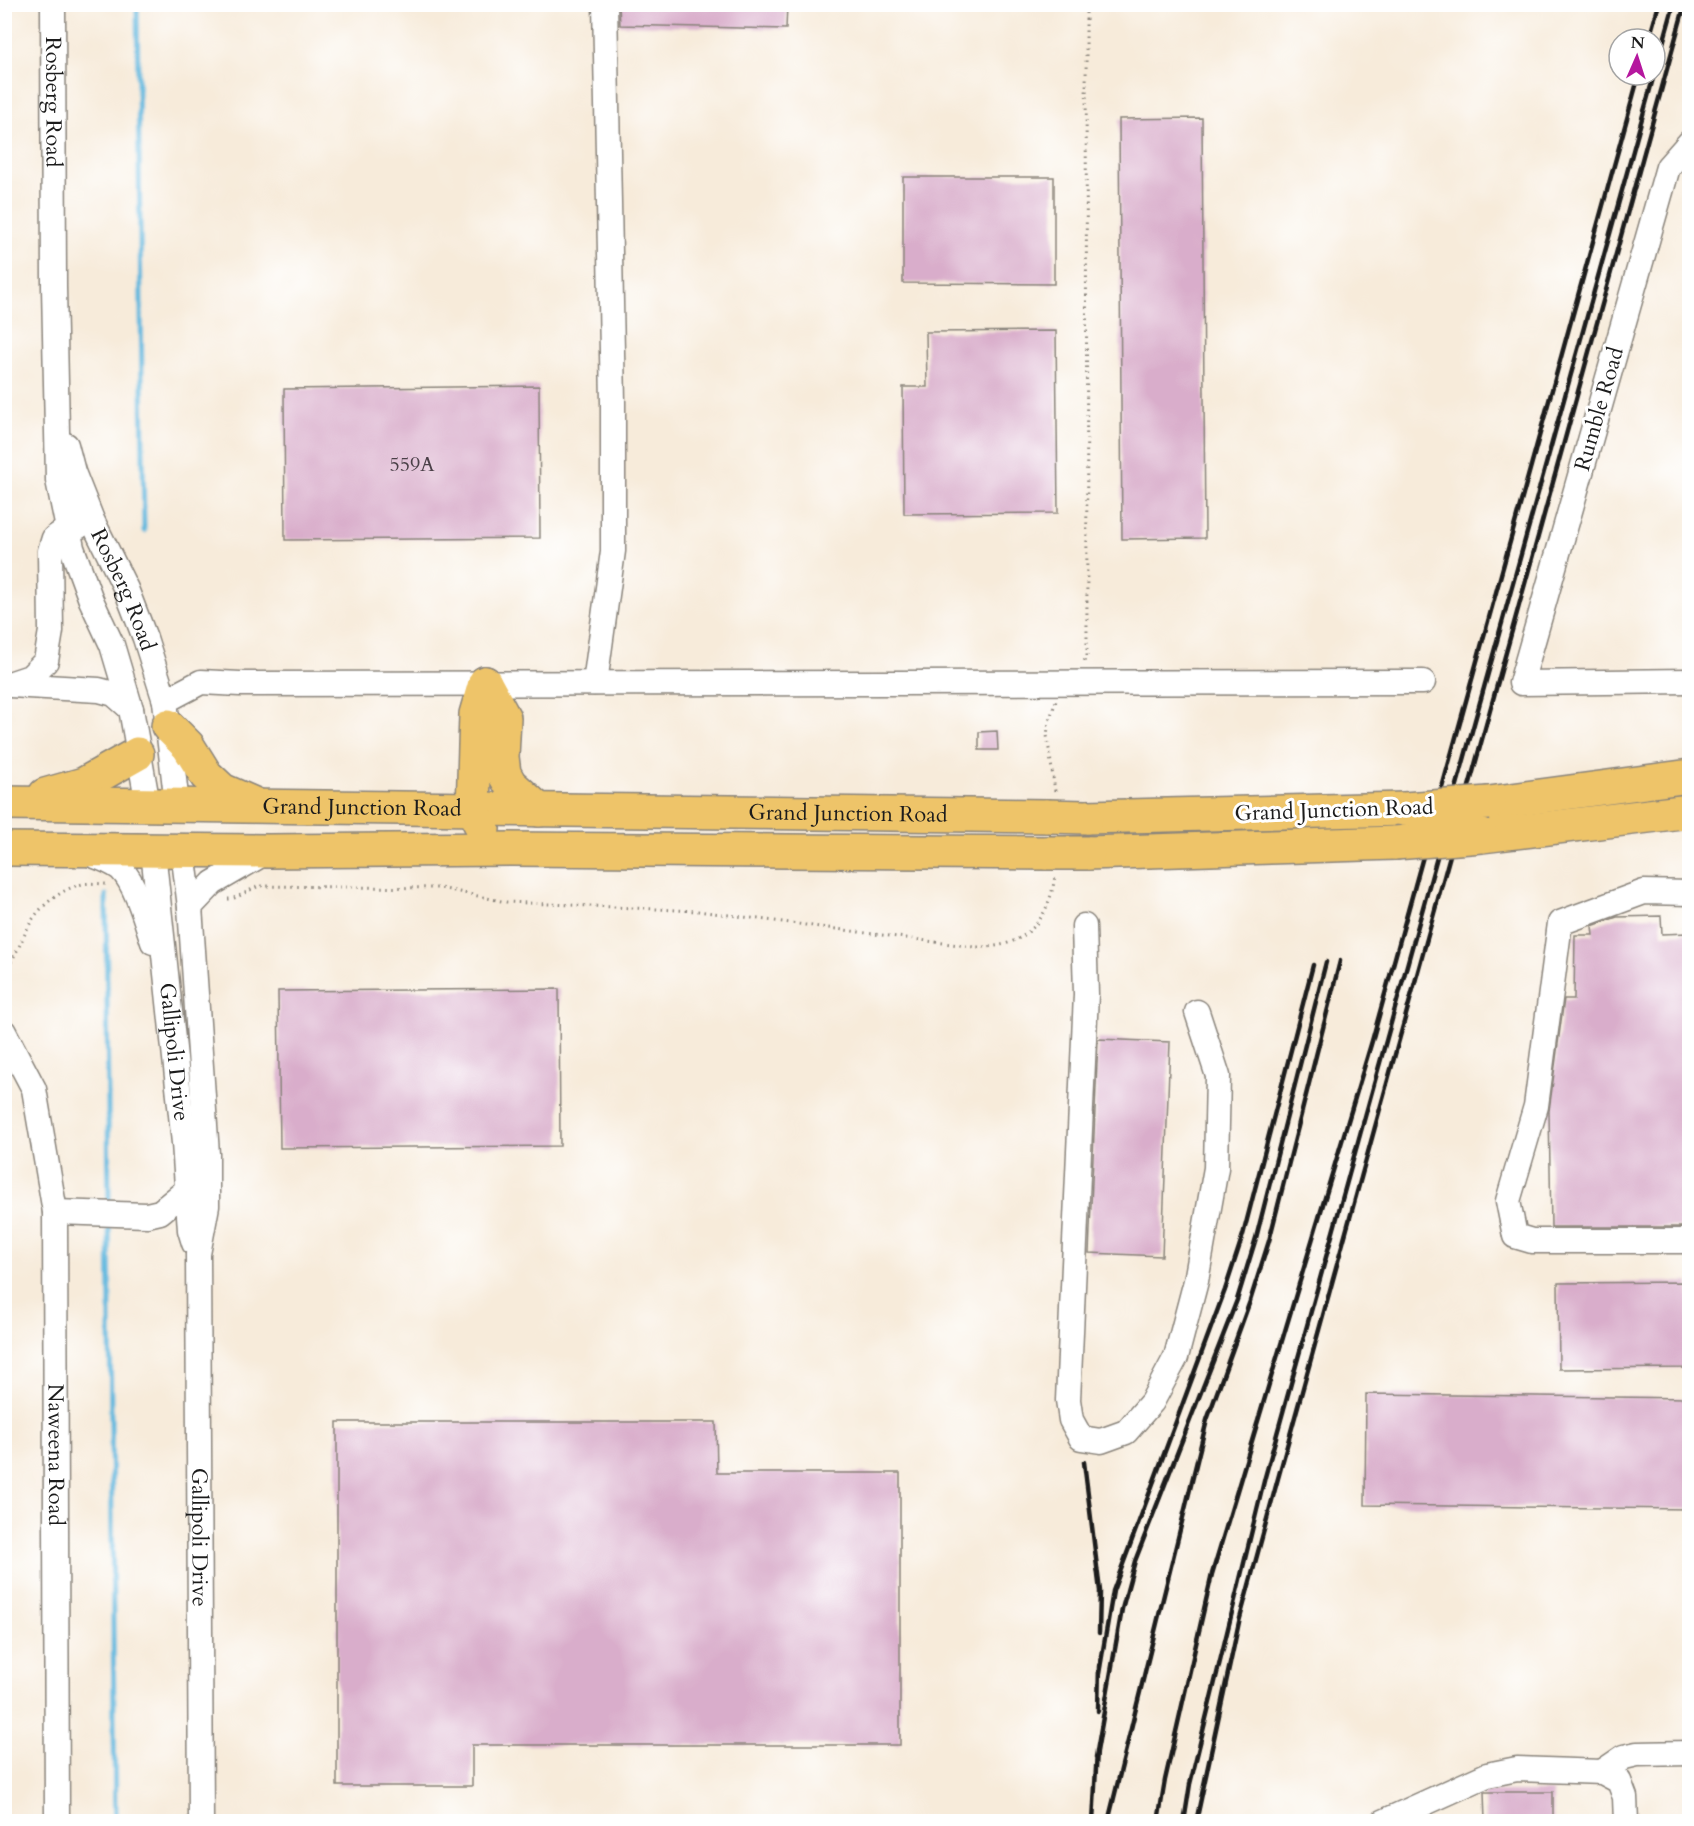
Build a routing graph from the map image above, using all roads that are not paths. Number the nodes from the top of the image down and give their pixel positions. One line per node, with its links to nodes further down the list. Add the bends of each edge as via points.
1 (53, 4): 4 (street, Rosberg Road)
2 (604, 4): 10 (street, via 613,551)
3 (1689, 142): 7 (street, Rumble Road, via 1668,167 1521,683)
4 (56, 377): 5 (street, Rosberg Road, via 58,480); 6 (street, Rosberg Road, via 64,439)
5 (67, 529): 6 (street, via 82,526); 11 (street, via 54,538 50,551 51,631 46,661 30,677); 12 (street, Rosberg Road, via 91,600 112,645)
6 (97, 532): 13 (street, Rosberg Road, via 145,638)
7 (1689, 681)
8 (1422, 682): 10 (street)
9 (485, 683): 10 (street); 13 (street, via 201,682); 19 (highway, via 476,714); 20 (highway, via 504,718 504,773 510,784)
10 (595, 683)
11 (5, 685): 12 (street, via 99,690 114,694)
12 (131, 709): 14 (street, Rosberg Road)
13 (166, 714): 17 (street, Rosberg Road); 18 (highway, via 206,775 222,790)
14 (137, 754): 16 (highway, via 84,783); 17 (street, Rosberg Road)
15 (1689, 776): 20 (highway, Grand Junction Road, bridge, via 1489,803 1404,809 1086,817 1051,803)
16 (11, 803): 17 (highway, Grand Junction Road)
17 (162, 805): 18 (highway, Grand Junction Road); 25 (highway)
18 (255, 805): 19 (highway, Grand Junction Road)
19 (473, 810): 20 (highway, Grand Junction Road); 23 (highway, via 483,831)
20 (538, 810)
21 (1689, 811): 23 (highway, Grand Junction Road, bridge, via 1482,836 1395,843 1088,853 1051,863)
22 (4, 849): 24 (highway, Grand Junction Road)
23 (511, 849): 26 (highway, Grand Junction Road)
24 (81, 850): 25 (highway, Grand Junction Road); 30 (street, via 122,870 139,900)
25 (168, 851): 26 (highway, Grand Junction Road); 28 (street, Gallipoli Drive); 30 (street, Gallipoli Drive)
26 (268, 851): 28 (street, via 213,884)
27 (1689, 893): 35 (street, via 1644,892 1560,923 1536,1106 1508,1201 1515,1236 1532,1241)
28 (190, 907): 36 (street, Gallipoli Drive, via 207,1155 207,1206)
29 (1084, 926): 31 (street, via 1086,994 1068,1400 1071,1420 1081,1438 1101,1441 1126,1432 1152,1402 1176,1357 1196,1281 1216,1168 1218,1076)
30 (169, 993): 33 (street, Gallipoli Drive)
31 (1197, 1012)
32 (4, 1032): 34 (street, Naweena Road, via 34,1089)
33 (188, 1189): 34 (street, via 160,1212 147,1215); 36 (street, Gallipoli Drive, via 190,1230)
34 (55, 1212): 39 (street, Naweena Road)
35 (1689, 1241)
36 (198, 1254): 40 (street, Gallipoli Drive)
37 (1689, 1753): 38 (street, via 1637,1754 1624,1757)
38 (1602, 1772): 41 (street, via 1517,1769 1487,1775); 42 (street, via 1619,1781 1625,1797)
39 (57, 1821)
40 (201, 1821)
41 (1383, 1821)
42 (1626, 1821)

